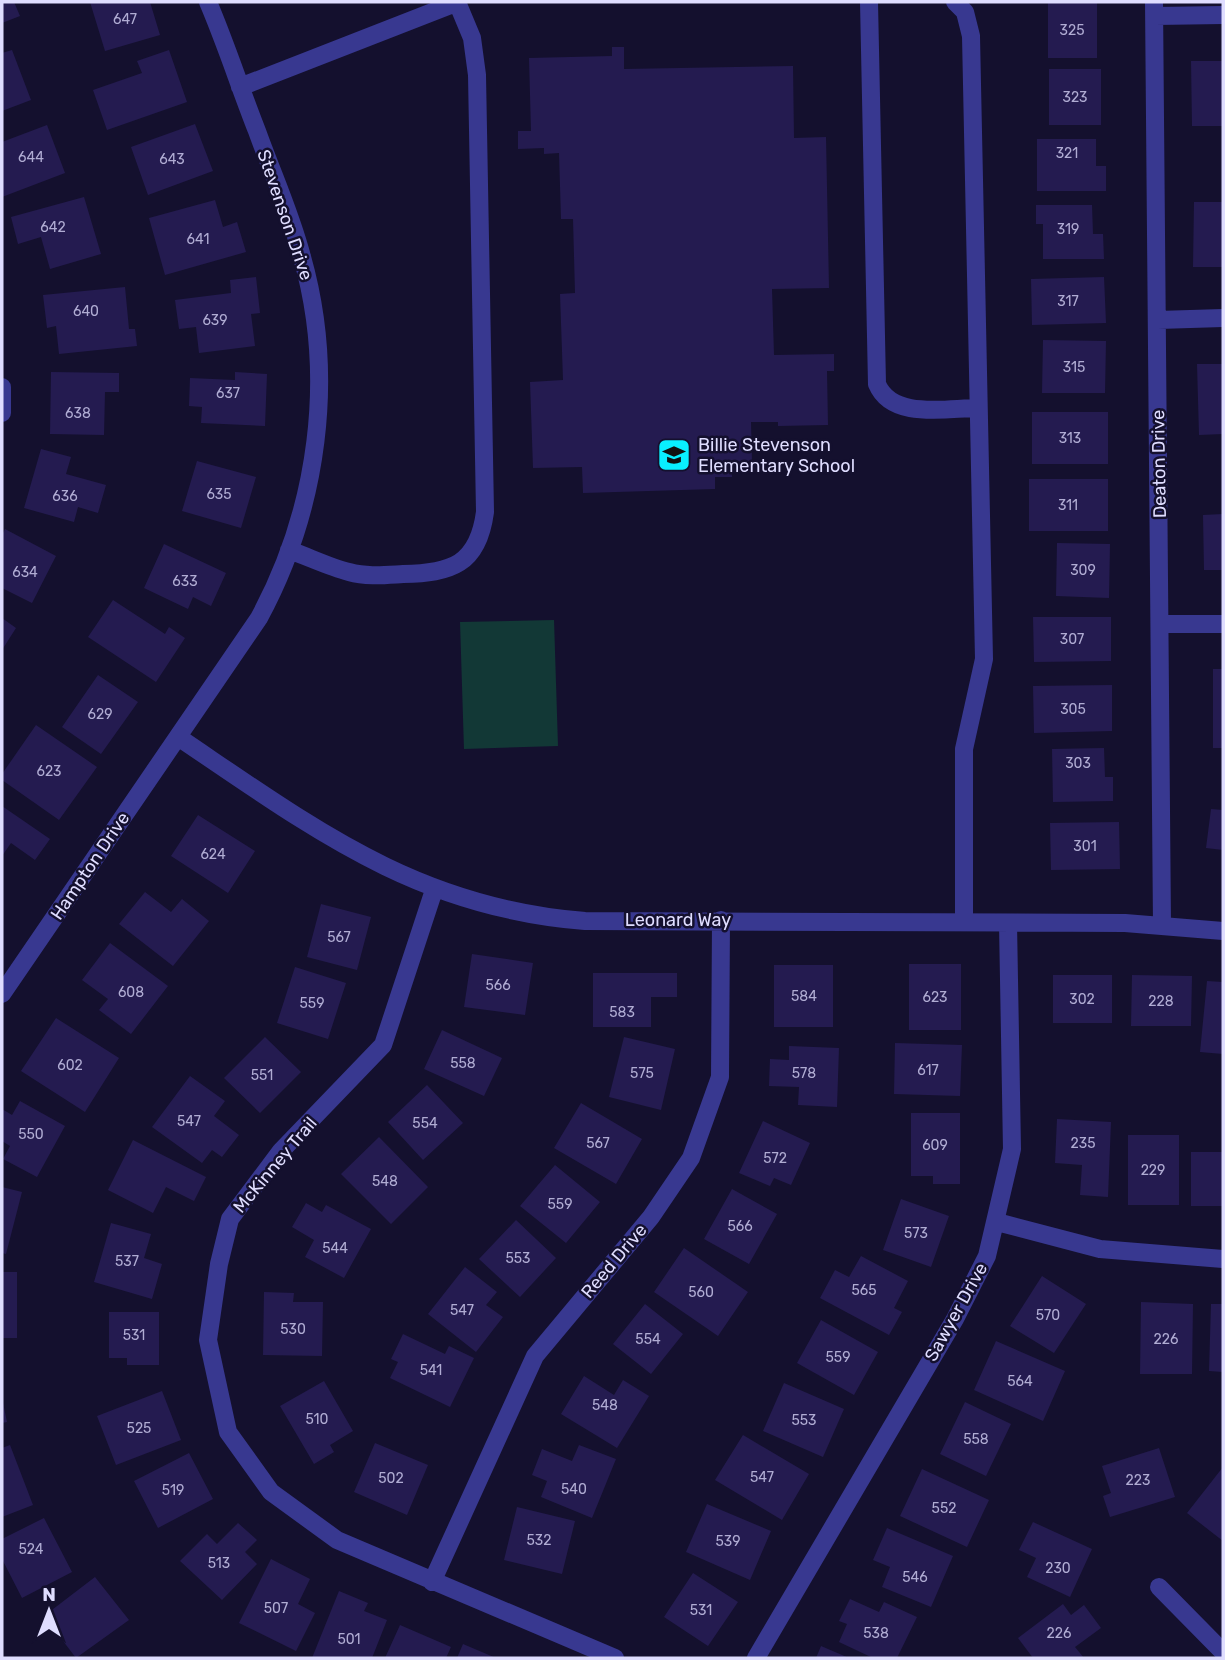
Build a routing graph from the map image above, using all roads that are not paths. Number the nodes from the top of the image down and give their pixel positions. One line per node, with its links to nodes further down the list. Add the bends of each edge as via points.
1 (208, 2): 7 (street, Stevenson Drive)
2 (458, 2): 7 (street); 13 (street, via 472,38 477,75 485,512 476,547 455,567 436,573 352,573)
3 (869, 2): 11 (street, via 877,384 887,400 903,408)
4 (956, 2): 11 (street, via 965,12 971,36)
5 (1155, 9): 6 (street); 9 (street, Deaton Drive)
6 (1223, 15)
7 (240, 87): 13 (street, Stevenson Drive, via 302,256 315,319 319,390 314,454)
8 (1223, 318): 9 (street)
9 (1157, 320): 14 (street, Deaton Drive)
10 (2, 387): 12 (street)
11 (978, 408): 19 (street, via 984,659 964,749)
12 (2, 413)
13 (289, 550): 16 (street, Stevenson Drive, via 259,618)
14 (1161, 624): 15 (street); 21 (street, Deaton Drive)
15 (1223, 625)
16 (178, 737): 17 (street, Leonard Way, via 322,834); 23 (street, Hampton Drive)
17 (434, 890): 18 (street, Leonard Way, via 512,913 550,918); 26 (street, McKinney Trail, via 383,1045 281,1151 230,1219 208,1340 228,1432 271,1492 337,1540)
18 (722, 920): 19 (street, Leonard Way); 26 (street, Reed Drive, via 720,1077 691,1158 652,1217 535,1356)
19 (964, 921): 20 (street, Leonard Way)
20 (1008, 923): 21 (street, Leonard Way); 24 (street, Sawyer Drive, via 1012,1149)
21 (1162, 925): 22 (street, Leonard Way)
22 (1223, 931)
23 (2, 994)
24 (997, 1222): 25 (street, via 1100,1249); 30 (street, Sawyer Drive, via 987,1256 955,1319)
25 (1223, 1259)
26 (432, 1582): 29 (street, McKinney Trail)
27 (1159, 1587): 28 (street)
28 (1223, 1652)
29 (615, 1658)
30 (756, 1658)

